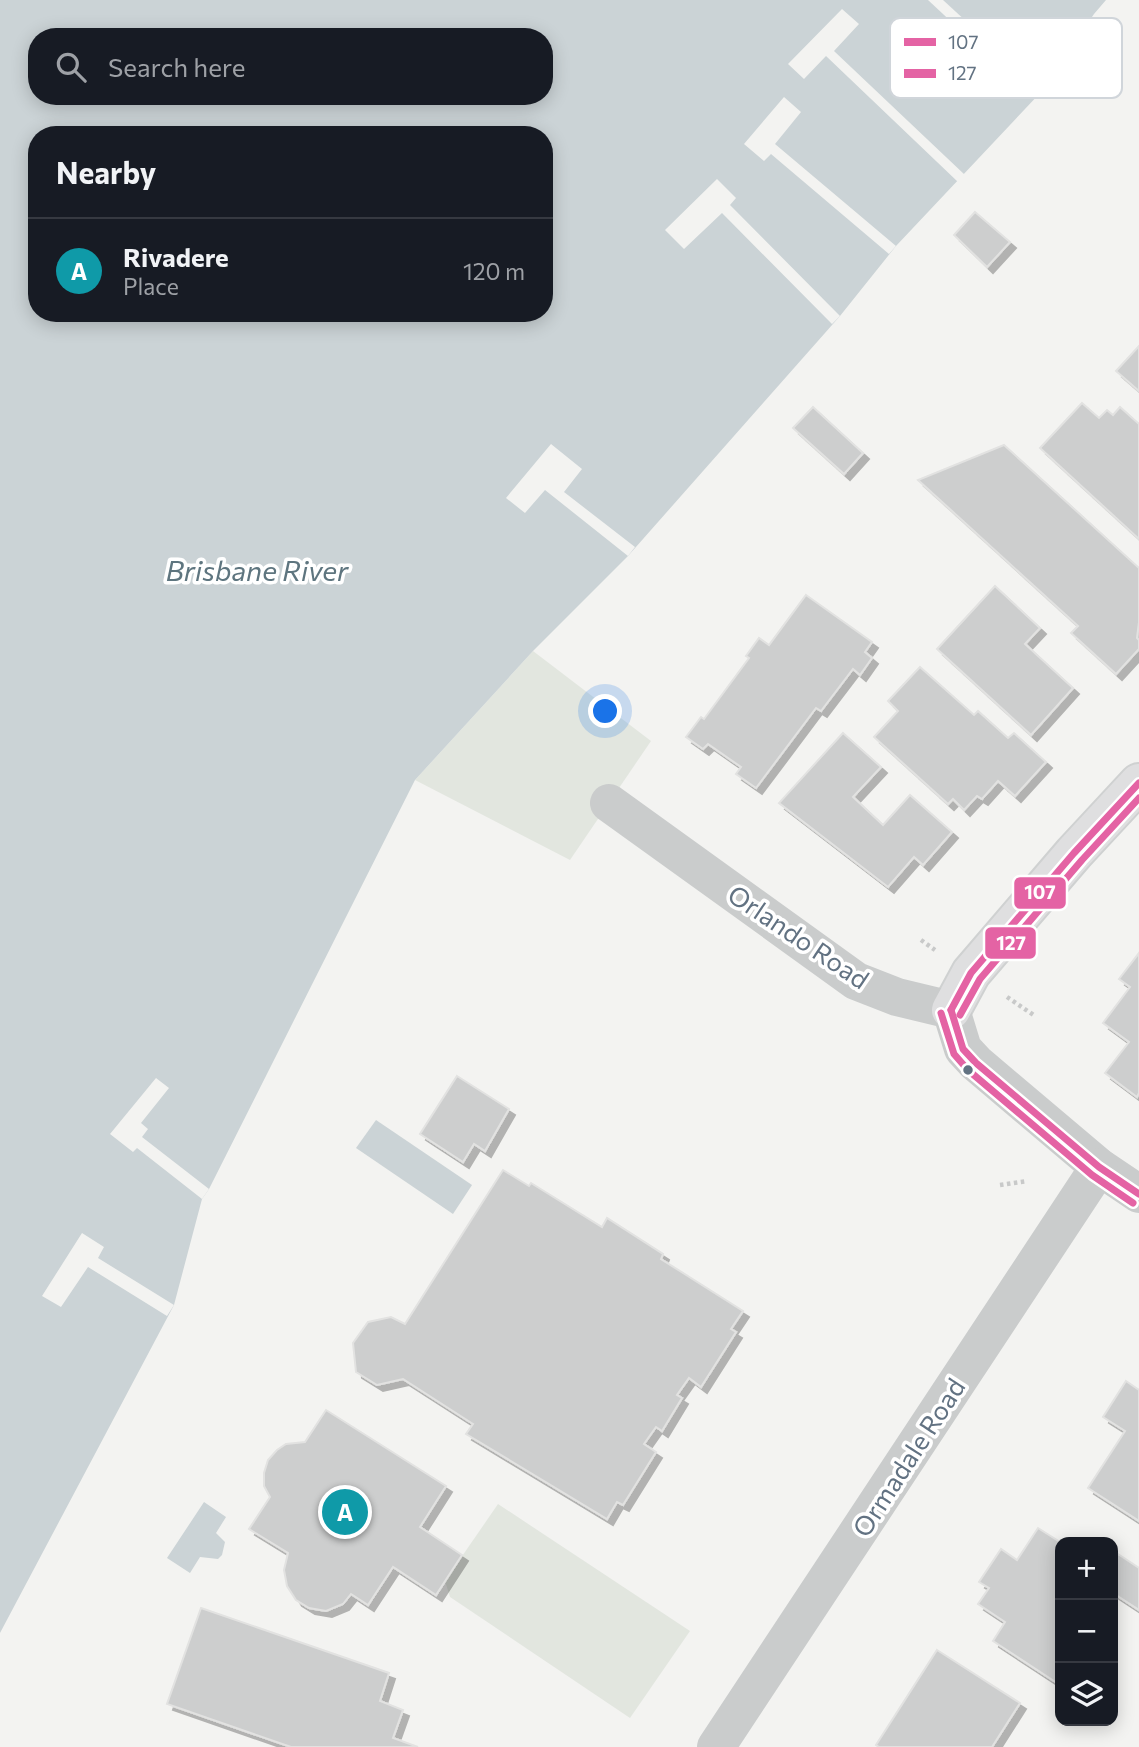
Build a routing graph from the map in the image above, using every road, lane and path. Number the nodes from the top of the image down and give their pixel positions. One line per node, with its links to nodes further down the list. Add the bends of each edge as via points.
1 (1139, 783): 4 (street, via 965,980)
2 (610, 803): 4 (street, Orlando Road, via 856,981)
3 (1015, 1002): 5 (path)
4 (951, 1010): 6 (street, via 969,1056)
5 (1035, 1016)
6 (1099, 1167): 9 (street); 10 (street, Ormadale Road)
7 (1027, 1181): 8 (path)
8 (1000, 1185)
9 (1139, 1194)
10 (716, 1747)

